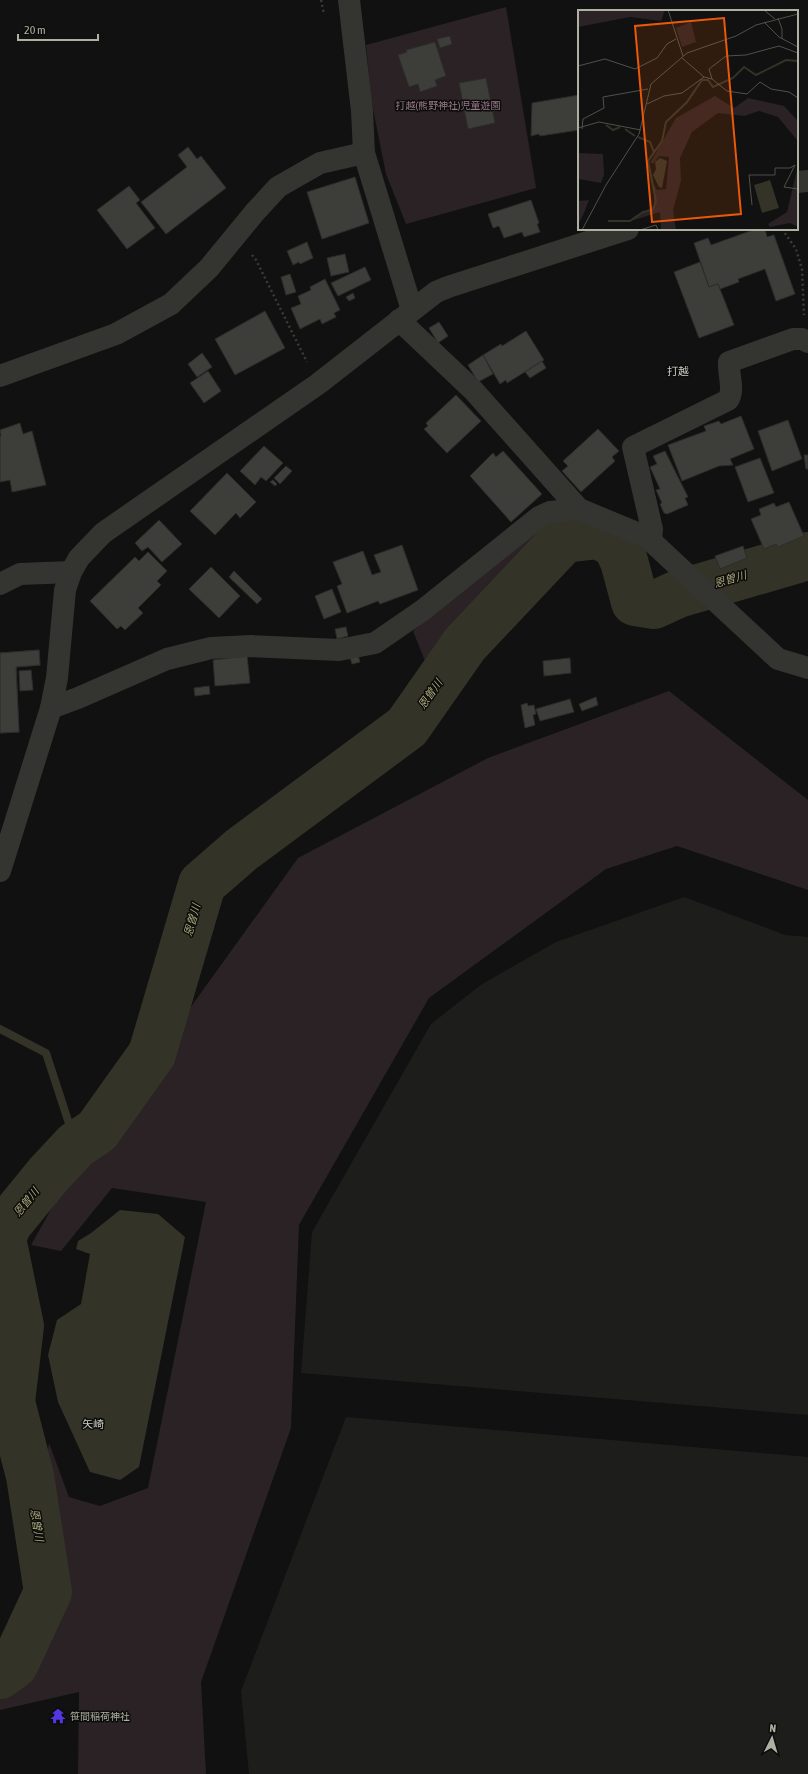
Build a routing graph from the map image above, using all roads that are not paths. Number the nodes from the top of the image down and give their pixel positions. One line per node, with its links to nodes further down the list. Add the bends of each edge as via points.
1 (349, 0): 2 (street, via 362,111)
2 (364, 153): 6 (street); 8 (street, via 320,163 278,187 209,268 171,304 116,334)
3 (808, 181): 4 (street)
4 (798, 182)
5 (625, 230): 6 (street, via 448,287 436,292)
6 (405, 315): 9 (street); 11 (street, via 318,384 103,533 79,558)
7 (805, 340): 10 (street, via 793,339 729,362 732,395 728,400 633,447 652,529)
8 (0, 376)
9 (579, 510): 10 (street); 14 (street, via 563,510 539,517 423,610 375,643 339,650 251,646 210,648 167,659)
10 (651, 541): 13 (street, via 778,659)
11 (71, 572): 12 (street, via 20,574); 14 (street, via 66,590 57,678)
12 (0, 584)
13 (808, 668)
14 (50, 708): 15 (street)
15 (0, 871)

